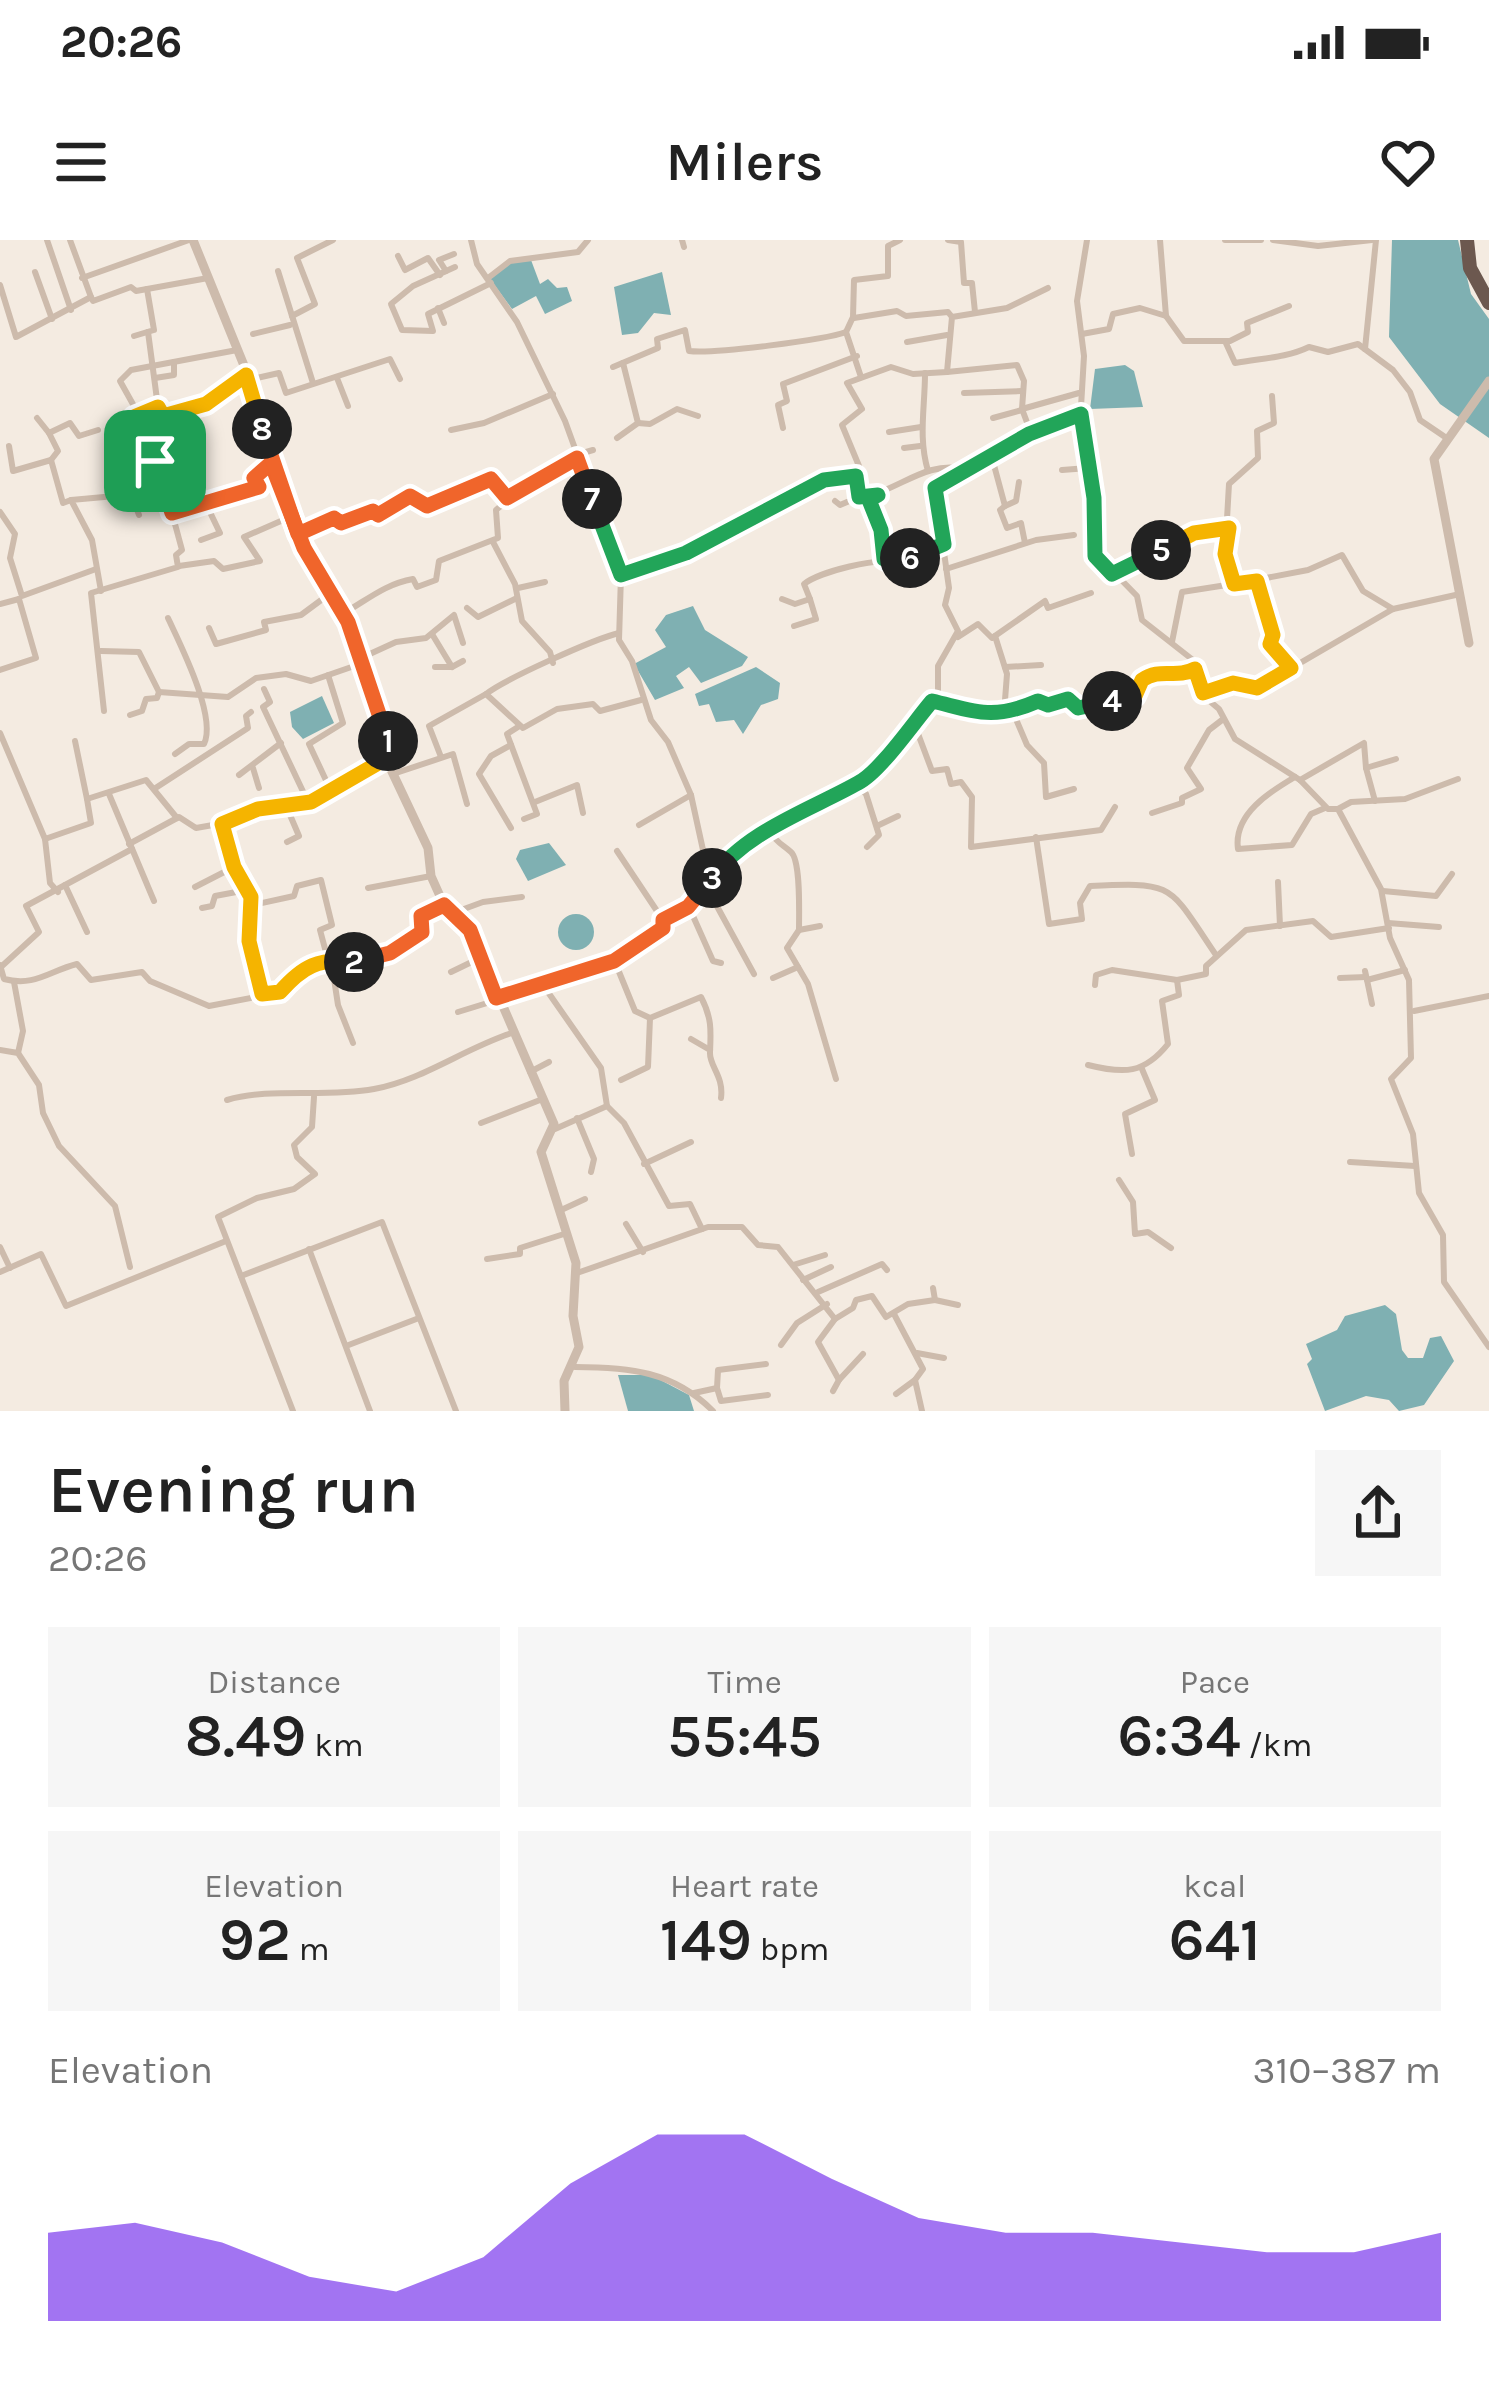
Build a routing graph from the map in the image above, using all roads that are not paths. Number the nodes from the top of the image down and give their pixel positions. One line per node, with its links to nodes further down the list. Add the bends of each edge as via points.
1 (47, 240): 32 (street)
2 (70, 240): 22 (street)
3 (191, 240): 22 (street); 23 (street)
4 (333, 240): 39 (street, via 297,258 315,304)
5 (471, 240): 24 (street)
6 (588, 240): 24 (street, via 578,251 510,261)
7 (900, 240): 37 (street, via 888,246 888,276 854,280)
8 (947, 240): 34 (street, via 962,242)
9 (1087, 240): 44 (street, via 1078,273)
10 (1160, 240): 35 (street)
11 (1226, 240): 12 (street)
12 (1261, 240)
13 (1273, 240): 14 (street)
14 (1374, 240): 49 (street)
15 (1467, 240): 21 (highway)
16 (454, 254): 19 (street, via 439,260)
17 (398, 256): 19 (street, via 405,270 428,258)
18 (278, 271): 39 (street)
19 (447, 271): 31 (street, via 392,304 402,330 433,331 428,314)
20 (35, 272): 38 (street)
21 (1481, 273): 29 (highway)
22 (82, 278): 28 (street)
23 (208, 278): 27 (street); 50 (street)
24 (489, 280): 31 (street); 68 (street)
25 (0, 285): 33 (street)
26 (1048, 288): 34 (street, via 1007,308)
27 (147, 289): 28 (street); 41 (street, via 154,330)
28 (91, 297): 32 (street)
29 (1489, 303)
30 (1289, 306): 47 (street)
31 (438, 308): 40 (street)
32 (70, 310): 38 (street)
33 (3, 312): 38 (street, via 16,337)
34 (975, 312): 36 (street)
35 (1166, 316): 44 (street, via 1131,310 1113,314 1108,328); 47 (street, via 1184,341)
36 (952, 317): 37 (street, via 897,311); 45 (street)
37 (852, 318): 42 (street)
38 (52, 320)
39 (291, 321): 43 (street); 64 (street)
40 (444, 323)
41 (148, 332): 46 (street); 54 (street)
42 (846, 332): 51 (street); 53 (street, via 701,352 689,351 685,330)
43 (253, 334)
44 (1082, 334): 67 (street)
45 (946, 335): 48 (street); 56 (street)
46 (134, 336)
47 (1226, 341): 49 (street, via 1235,363 1288,358 1309,346)
48 (907, 342)
49 (1365, 349): 86 (street, via 1394,370 1420,420)
50 (237, 350): 52 (street); 58 (street)
51 (857, 356): 59 (street); 80 (street, via 783,384 790,400 778,405)
52 (174, 362): 54 (street); 60 (street, via 174,375)
53 (622, 363): 55 (street); 78 (street)
54 (154, 364): 60 (street); 74 (street, via 120,381)
55 (613, 367)
56 (947, 372): 57 (street); 65 (street, via 1017,365)
57 (926, 373): 59 (street, via 890,367); 79 (street)
58 (247, 377): 64 (street, via 279,373 286,393); 71 (street, via 198,406 163,416); 96 (street)
59 (861, 377): 101 (street, via 848,383 862,409 842,425)
60 (155, 378): 71 (street)
61 (338, 378): 62 (street, via 391,359); 64 (street); 70 (street)
62 (400, 379)
63 (1489, 381): 86 (street)
64 (313, 383)
65 (1022, 392): 66 (street); 72 (street)
66 (964, 393)
67 (1078, 393): 72 (street); 73 (street)
68 (553, 394): 82 (street); 93 (street)
69 (1272, 396): 116 (street, via 1274,423 1257,431 1258,458 1229,484)
70 (348, 406)
71 (158, 407): 74 (street)
72 (1022, 409): 77 (street); 85 (street)
73 (1081, 414): 85 (street); 97 (street)
74 (139, 415): 95 (street, via 136,427)
75 (698, 416): 78 (street, via 677,410)
76 (37, 418): 83 (street)
77 (993, 418)
78 (638, 423): 87 (street)
79 (921, 427): 84 (street); 89 (street)
80 (783, 428)
81 (98, 430): 83 (street, via 80,436 70,423)
82 (451, 430)
83 (50, 433): 94 (street, via 58,451)
84 (890, 433)
85 (1031, 433): 92 (street)
86 (1450, 437): 138 (street, via 1434,459)
87 (616, 438)
88 (9, 446): 94 (street, via 13,471)
89 (920, 446): 90 (street); 100 (street)
90 (904, 448)
91 (592, 450): 93 (street)
92 (991, 454): 98 (street); 110 (street)
93 (576, 456): 106 (street); 130 (street)
94 (51, 460): 107 (street, via 63,502)
95 (155, 461): 104 (street, via 142,466 148,493); 112 (street)
96 (271, 463): 109 (street, via 254,478 259,487); 115 (street)
97 (1088, 468): 99 (street); 129 (street, via 1092,550)
98 (963, 469): 100 (street); 122 (street, via 934,491)
99 (1062, 470)
100 (928, 471): 103 (street)
101 (856, 476): 105 (street); 130 (street, via 824,480 686,553)
102 (1019, 482): 110 (street, via 1016,501)
103 (878, 495): 105 (street); 123 (street, via 869,500)
104 (131, 496): 107 (street); 114 (street)
105 (859, 497): 108 (street)
106 (507, 498): 117 (street, via 491,479 427,506 410,496 378,515 334,518); 120 (street, via 496,510)
107 (71, 500): 127 (street, via 92,540)
108 (835, 501)
109 (207, 506): 112 (street); 119 (street, via 220,533)
110 (1003, 507): 113 (street); 121 (street, via 1007,528 1021,523)
111 (0, 512): 124 (street, via 15,534)
112 (172, 513): 125 (street)
113 (989, 513)
114 (139, 515)
115 (293, 516): 117 (street); 125 (street, via 244,537 260,561 250,566)
116 (1229, 528): 129 (street, via 1194,533); 133 (street, via 1225,554)
117 (298, 534): 135 (street)
118 (1074, 536): 121 (street)
119 (201, 540)
120 (493, 542): 137 (street); 145 (street, via 439,560 436,580 402,581)
121 (1024, 543): 128 (street)
122 (944, 544): 123 (street, via 895,564); 128 (street)
123 (884, 559): 141 (street, via 813,577 804,584)
124 (11, 566): 126 (street); 139 (street)
125 (178, 567): 134 (street)
126 (0, 569)
127 (96, 569): 134 (street); 139 (street)
128 (946, 569): 152 (street, via 945,605)
129 (1112, 574): 153 (street, via 1136,596 1142,620)
130 (621, 575): 149 (street)
131 (1257, 581): 133 (street); 144 (street, via 1342,555 1363,590); 164 (street, via 1270,644)
132 (545, 582): 137 (street)
133 (1234, 584): 153 (street, via 1182,592)
134 (101, 592): 156 (street, via 91,593)
135 (332, 592): 145 (street); 148 (street, via 301,615 264,622 266,630 216,644)
136 (1091, 593): 151 (street, via 1048,608 1045,601)
137 (517, 594): 143 (street, via 478,616); 159 (street, via 522,621)
138 (1460, 594): 144 (street); 155 (street)
139 (20, 598): 142 (street); 166 (street, via 36,658)
140 (782, 598): 141 (street)
141 (810, 599): 147 (street, via 816,619)
142 (0, 604)
143 (467, 608)
144 (1393, 610): 164 (street)
145 (344, 613): 157 (street)
146 (168, 618): 170 (street)
147 (794, 626)
148 (209, 628)
149 (619, 633): 159 (street, via 588,640); 173 (street)
150 (432, 634): 154 (street, via 456,615); 157 (street); 162 (street)
151 (995, 636): 152 (street, via 978,624); 163 (street)
152 (958, 637): 174 (street, via 938,666)
153 (1172, 642): 165 (street)
154 (463, 643)
155 (1469, 643)
156 (101, 651): 169 (street, via 139,652); 175 (street)
157 (362, 660): 167 (street); 188 (street, via 386,727)
158 (463, 661): 162 (street)
159 (553, 663): 172 (street)
160 (1041, 665): 163 (street)
161 (435, 667): 162 (street)
162 (452, 667)
163 (1005, 667): 177 (street)
164 (1291, 668): 171 (street, via 1257,688 1233,683)
165 (1195, 669): 171 (street); 177 (street, via 1149,675 1139,692 1119,700 1078,708 1068,699 1038,701)
166 (0, 670)
167 (328, 675): 170 (street, via 256,678 230,696); 200 (street, via 343,723 309,744)
168 (264, 689): 184 (street, via 270,702 263,706)
169 (159, 692): 170 (street); 178 (street)
170 (198, 692): 186 (street, via 206,743)
171 (1203, 693): 179 (street)
172 (486, 694): 181 (street); 187 (street, via 430,725)
173 (641, 700): 181 (street, via 600,711 593,704 557,709); 202 (street)
174 (938, 700): 177 (street, via 976,715); 180 (street)
175 (104, 711)
176 (251, 712): 198 (street, via 248,728 227,746)
177 (1008, 712): 199 (street, via 1044,764 1046,797)
178 (130, 715)
179 (1222, 720): 194 (street, via 1234,739); 213 (street, via 1187,769 1201,789)
180 (914, 723): 196 (street); 222 (street, via 932,771 947,769 951,784 962,782 972,797 971,847)
181 (518, 727): 185 (street, via 507,733)
182 (0, 733): 223 (street)
183 (75, 741): 203 (street)
184 (281, 743): 190 (street); 205 (street)
185 (511, 746): 206 (street); 220 (street, via 479,774)
186 (175, 754)
187 (441, 757): 192 (street); 207 (street, via 453,754)
188 (387, 758): 192 (street); 200 (street)
189 (1396, 759): 191 (street)
190 (253, 768): 193 (street); 197 (street)
191 (1366, 768): 194 (street, via 1364,743); 204 (street)
192 (393, 774): 231 (street, via 428,848)
193 (239, 775)
194 (1298, 778): 211 (street); 211 (street, via 1244,818 1238,849 1292,845 1311,814)
195 (1458, 779): 204 (street, via 1405,800)
196 (856, 785): 219 (street); 221 (street, via 805,806)
197 (259, 788)
198 (154, 789): 201 (street, via 146,780); 215 (street)
199 (1074, 789)
200 (332, 791): 205 (street)
201 (109, 794): 203 (street); 225 (street)
202 (692, 795): 218 (street); 229 (street, via 701,845)
203 (87, 799): 223 (street, via 91,824)
204 (1375, 801): 210 (street)
205 (308, 802): 209 (street)
206 (534, 802): 212 (street, via 577,785); 216 (street, via 536,814)
207 (467, 804)
208 (1115, 807): 222 (street, via 1101,830)
209 (287, 808): 217 (street); 224 (street, via 299,836)
210 (1338, 808): 211 (street); 237 (street)
211 (1328, 809)
212 (584, 813)
213 (1152, 813)
214 (898, 816): 219 (street)
215 (177, 818): 217 (street, via 196,828); 225 (street)
216 (524, 819)
217 (222, 824): 228 (street)
218 (639, 825)
219 (879, 825): 226 (street)
220 (512, 828)
221 (770, 832): 229 (street); 251 (street, via 800,872)
222 (1036, 837): 253 (street, via 1049,924 1082,919 1090,886 1146,881 1193,914)
223 (45, 839): 239 (street)
224 (287, 842)
225 (130, 847): 233 (street); 241 (street)
226 (867, 847)
227 (617, 851): 246 (street)
228 (234, 867): 235 (street); 238 (street)
229 (719, 868): 234 (street)
230 (1452, 874): 237 (street, via 1436,896)
231 (431, 876): 236 (street); 245 (street)
232 (1278, 882): 248 (street)
233 (65, 885): 239 (street); 252 (street)
234 (706, 886): 243 (street); 262 (street)
235 (195, 887)
236 (368, 887)
237 (1381, 889): 249 (street)
238 (247, 890): 242 (street); 244 (street, via 215,896)
239 (58, 892): 258 (street, via 26,906 39,932)
240 (522, 897): 245 (street)
241 (154, 901)
242 (253, 905): 255 (street, via 321,880 332,926 320,930); 271 (street, via 249,941)
243 (688, 907): 246 (street); 257 (street, via 712,961)
244 (202, 908)
245 (448, 909): 254 (street); 255 (street, via 424,913 422,932 390,953)
246 (663, 920): 256 (street, via 657,934)
247 (820, 926): 251 (street)
248 (1280, 926): 249 (street, via 1313,921 1331,938); 253 (street, via 1246,930)
249 (1388, 926): 250 (street); 260 (street)
250 (1439, 927)
251 (800, 929): 259 (street, via 787,948)
252 (87, 932)
253 (1216, 955): 267 (street, via 1206,974)
254 (482, 957): 261 (street); 273 (street)
255 (330, 960): 271 (street, via 302,967 277,993); 280 (street)
256 (614, 961): 269 (street); 277 (street, via 635,1010)
257 (721, 963)
258 (1, 966): 266 (street)
259 (798, 967): 265 (street); 288 (street)
260 (1405, 970): 263 (street); 275 (street)
261 (451, 972)
262 (754, 974)
263 (1366, 976): 264 (street); 274 (street)
264 (1340, 977)
265 (773, 978)
266 (2, 980): 268 (street)
267 (1177, 980): 270 (street, via 1112,970 1096,975); 286 (street, via 1179,995 1162,1001 1168,1044)
268 (14, 982): 271 (street, via 78,964 92,980 142,972 209,1006); 283 (street, via 23,1031)
269 (541, 982): 273 (street); 294 (street, via 601,1068)
270 (1095, 986)
271 (262, 994)
272 (1489, 996): 275 (street)
273 (497, 999): 276 (street); 278 (street)
274 (1372, 1004)
275 (1414, 1011): 302 (street, via 1411,1058 1391,1079 1413,1134)
276 (458, 1012)
277 (650, 1018): 282 (street, via 701,997); 289 (street, via 648,1067)
278 (512, 1033): 287 (street); 290 (street, via 388,1085)
279 (692, 1039): 282 (street)
280 (353, 1043)
281 (0, 1050): 283 (street)
282 (710, 1050): 291 (street)
283 (18, 1053): 318 (street, via 39,1085 59,1146 115,1206)
284 (549, 1062): 287 (street)
285 (1088, 1065): 286 (street)
286 (1142, 1069): 299 (street, via 1156,1100 1125,1114)
287 (530, 1072): 293 (street)
288 (836, 1079)
289 (621, 1080)
290 (314, 1097): 292 (street, via 265,1091); 310 (street, via 312,1127 294,1145 315,1174 218,1217)
291 (721, 1098)
292 (226, 1100)
293 (540, 1100): 296 (street); 297 (street)
294 (607, 1106): 295 (street); 301 (street)
295 (577, 1118): 297 (street); 303 (street, via 594,1159)
296 (481, 1123)
297 (555, 1129): 306 (street, via 541,1152)
298 (692, 1142): 301 (street)
299 (1132, 1154)
300 (1350, 1162): 302 (street)
301 (644, 1164): 308 (street, via 669,1206 690,1204)
302 (1415, 1166): 334 (street, via 1424,1208 1443,1235 1444,1282)
303 (591, 1172)
304 (1119, 1180): 312 (street, via 1133,1202 1135,1234 1148,1232)
305 (585, 1199): 306 (street)
306 (556, 1212): 309 (street)
307 (626, 1224): 314 (street)
308 (702, 1229): 314 (street); 317 (street, via 742,1227)
309 (564, 1234): 316 (street); 323 (street)
310 (226, 1241): 319 (street, via 66,1306 41,1254); 324 (street)
311 (0, 1247): 319 (street)
312 (1171, 1248)
313 (309, 1249): 324 (street); 332 (street, via 382,1222); 335 (street)
314 (643, 1252): 323 (street)
315 (826, 1255): 317 (street)
316 (488, 1259)
317 (793, 1265): 325 (street)
318 (130, 1267)
319 (10, 1268): 322 (street)
320 (831, 1268): 325 (street)
321 (887, 1270): 327 (street, via 882,1264)
322 (0, 1272)
323 (576, 1274): 341 (street)
324 (241, 1276): 349 (street)
325 (802, 1280): 327 (street)
326 (933, 1288): 328 (street)
327 (818, 1292): 329 (street)
328 (935, 1300): 330 (street); 331 (street)
329 (827, 1304): 333 (street); 336 (street, via 796,1323)
330 (958, 1305)
331 (894, 1314): 333 (street, via 886,1317 872,1297); 337 (street)
332 (419, 1318): 335 (street); 351 (street)
333 (835, 1319): 342 (street, via 818,1342)
334 (1489, 1344)
335 (346, 1346): 350 (street)
336 (781, 1346)
337 (917, 1353): 339 (street); 343 (street, via 923,1369)
338 (863, 1354): 342 (street)
339 (944, 1358)
340 (766, 1364): 344 (street, via 718,1370)
341 (575, 1366): 346 (street, via 632,1367); 352 (street, via 564,1382)
342 (839, 1380): 345 (street)
343 (915, 1381): 347 (street); 354 (street)
344 (717, 1388): 346 (street); 348 (street, via 721,1401)
345 (832, 1390)
346 (694, 1393): 353 (street)
347 (896, 1394)
348 (768, 1395)
349 (292, 1411)
350 (370, 1411)
351 (456, 1411)
352 (565, 1411)
353 (712, 1411)
354 (922, 1411)

